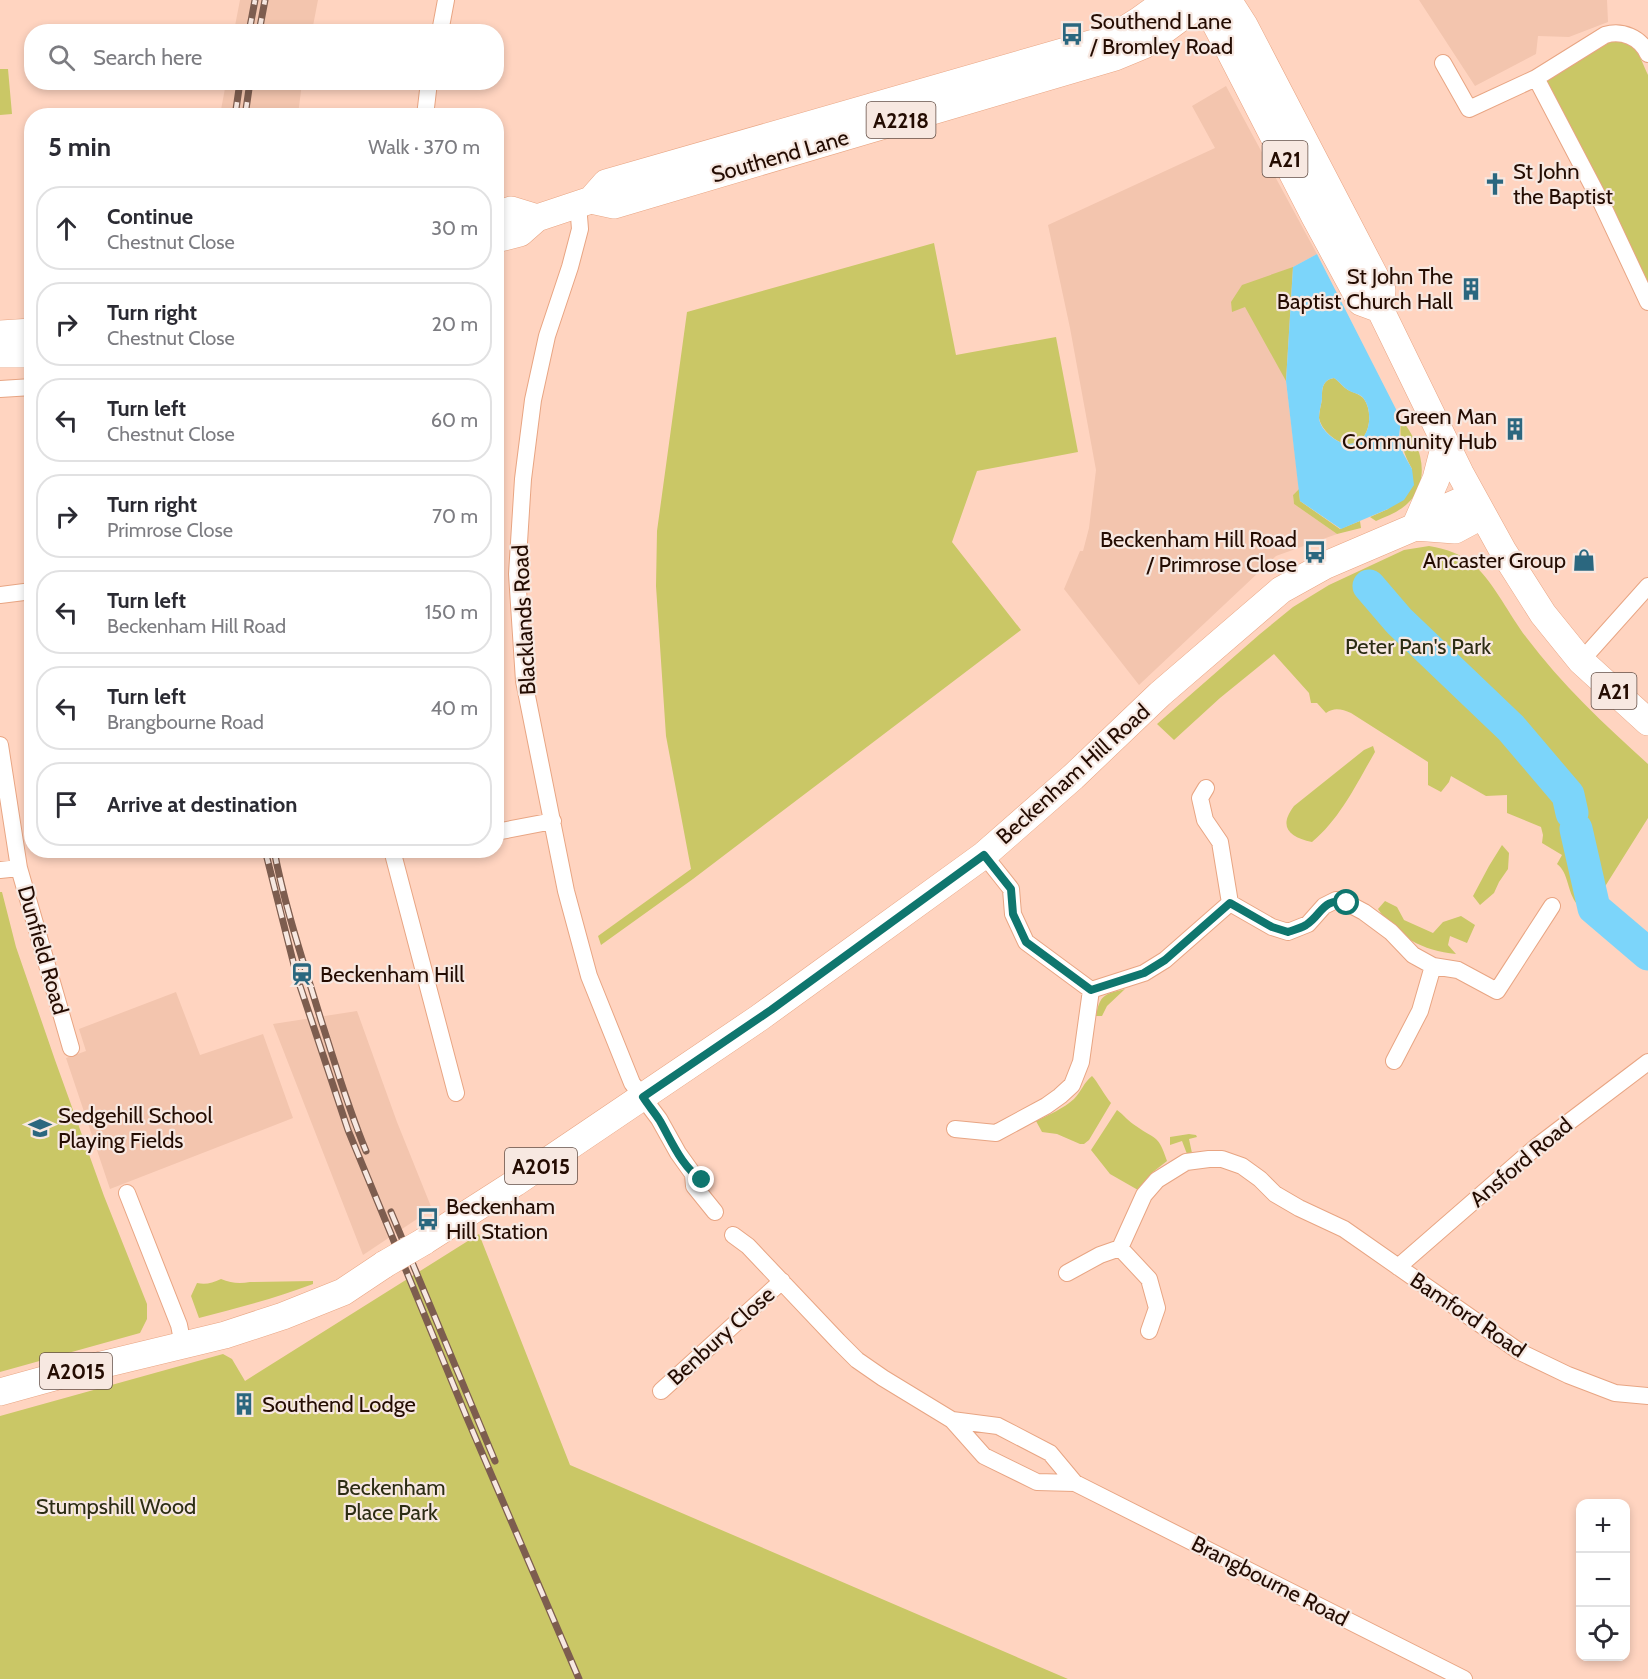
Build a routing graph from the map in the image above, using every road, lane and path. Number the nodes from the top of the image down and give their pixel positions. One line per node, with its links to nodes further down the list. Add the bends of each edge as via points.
1 (446, 0): 6 (street)
2 (1166, 0): 8 (main road, Southend Lane / A2218, via 1122,33)
3 (1192, 0): 8 (main road, Southend Lane / A2218, via 1190,11 1144,45 1115,57)
4 (1198, 0): 18 (main road, A21, via 1213,19 1360,302)
5 (1228, 0): 18 (main road, A21, via 1382,290)
6 (442, 24)
7 (1648, 54): 10 (street, via 1632,37 1612,33)
8 (1076, 58): 13 (main road, Southend Lane / A2218, via 823,132 606,183)
9 (1443, 63): 10 (street, via 1469,109)
10 (1536, 78): 17 (street)
11 (428, 90): 12 (street)
12 (426, 108)
13 (585, 202): 15 (main road, Southend Lane / A2218); 35 (street, Blacklands Road, via 533,400 517,574 524,681)
14 (504, 212): 15 (main road, via 512,210)
15 (537, 218): 16 (main road, Southend Lane / A2218, via 520,233)
16 (504, 237)
17 (1646, 293)
18 (1380, 309): 25 (main road, A21)
19 (24, 332): 20 (main road)
20 (0, 334)
21 (0, 354): 22 (main road)
22 (24, 354)
23 (24, 388): 24 (street)
24 (0, 389)
25 (1445, 444): 26 (main road, A21); 27 (main road, via 1436,479)
26 (1478, 506): 27 (main road, Beckenham Hill Road / A2015, via 1455,530); 31 (main road, A21, via 1543,614)
27 (1415, 527): 37 (main road, Beckenham Hill Road / A2015, via 1281,590)
28 (1648, 586): 31 (street)
29 (24, 592): 30 (street)
30 (0, 595)
31 (1581, 661): 32 (main road, A21)
32 (1648, 722)
33 (0, 745): 39 (street, Dunfield Road)
34 (1206, 788): 41 (street, via 1200,798 1205,820 1220,842)
35 (553, 821): 36 (street); 49 (street, Blacklands Road, via 566,891 589,976 632,1083)
36 (504, 830)
37 (984, 855): 44 (street, via 1011,889 1013,914 1026,942); 49 (main road, Beckenham Hill Road / A2015, via 771,1010)
38 (396, 858): 48 (street)
39 (19, 868): 40 (street); 45 (street, Dunfield Road)
40 (0, 870)
41 (1230, 903): 43 (street, via 1288,932 1308,924 1324,906 1336,900 1347,903 1391,932 1413,956); 44 (street, via 1165,960 1144,973)
42 (1552, 906): 43 (street, via 1497,991 1458,970)
43 (1433, 966): 46 (street, via 1420,1011)
44 (1091, 990): 50 (street, via 1081,1062 1072,1085 1046,1106 996,1132)
45 (71, 1048)
46 (1394, 1061)
47 (1648, 1062): 55 (street, Ansford Road, via 1536,1147)
48 (456, 1093)
49 (643, 1097): 52 (street, via 697,1177 694,1186); 59 (main road, Beckenham Hill Road / A2015, bridge, via 515,1184 343,1292 225,1335)
50 (955, 1129)
51 (127, 1193): 59 (street, via 179,1325)
52 (715, 1212)
53 (737, 1231): 57 (street, Brangbourne Road)
54 (1120, 1248): 55 (street, Bamford Road, via 1144,1195 1157,1180 1186,1162 1209,1159 1242,1166 1275,1194 1344,1229); 56 (street); 58 (street, via 1149,1279 1157,1308)
55 (1398, 1267): 62 (street, Bamford Road, via 1520,1352 1615,1393)
56 (1067, 1273)
57 (782, 1281): 60 (street, Benbury Close); 63 (street, Brangbourne Road, via 857,1360)
58 (1149, 1331)
59 (183, 1345): 61 (main road, Beckenham Hill Road / A2015)
60 (661, 1391)
61 (0, 1392)
62 (1648, 1396)
63 (952, 1420): 64 (street, Brangbourne Road, via 998,1426 1050,1453); 64 (street, Brangbourne Road, via 984,1456 1037,1482)
64 (1075, 1484): 65 (street, Brangbourne Road)
65 (1464, 1679)

